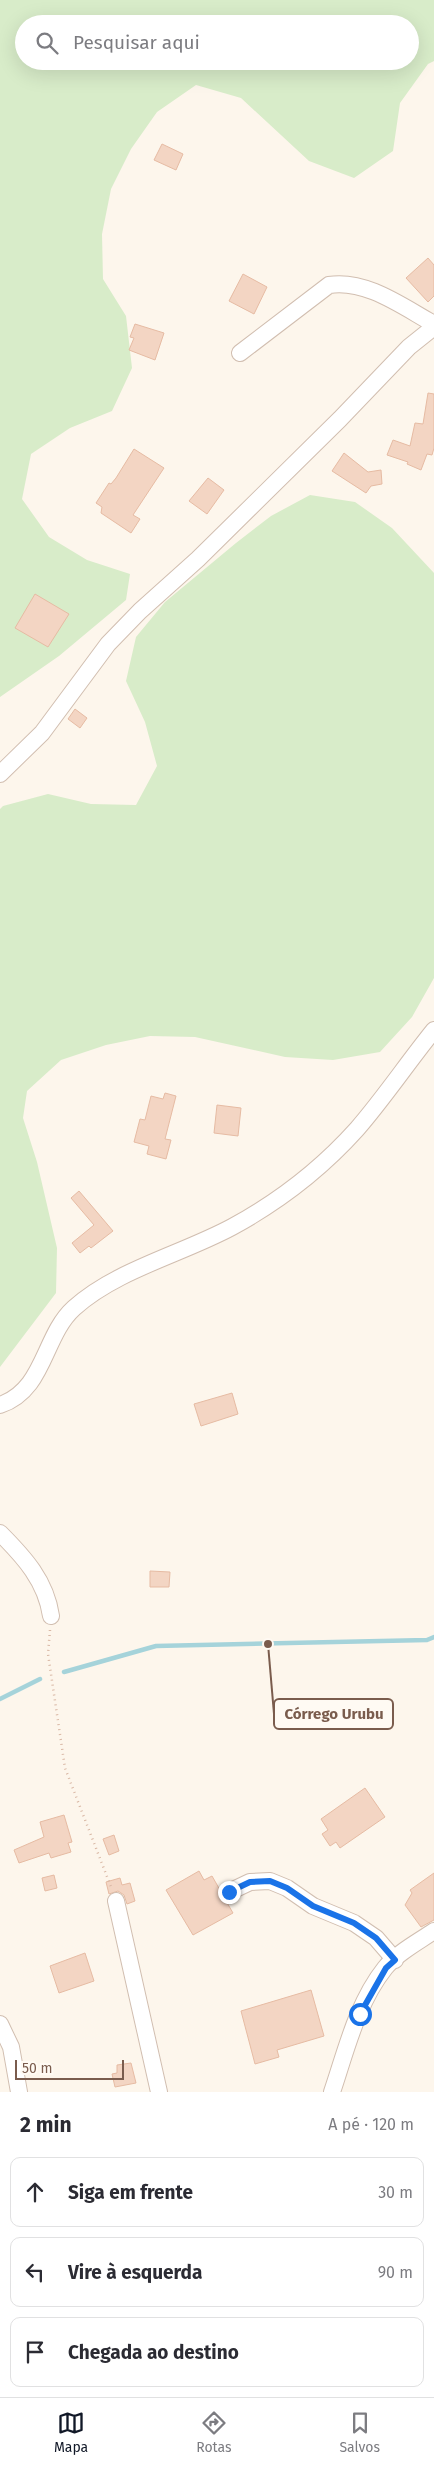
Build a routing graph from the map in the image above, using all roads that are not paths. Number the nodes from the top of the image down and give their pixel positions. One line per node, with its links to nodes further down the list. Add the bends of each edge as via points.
1 (434, 326): 2 (street, via 384,296 341,283 329,285); 3 (street, via 409,347 205,552 134,617 108,644 42,733)
2 (240, 353)
3 (0, 774)
4 (434, 1030): 5 (street, via 357,1128 323,1162 286,1193 232,1227 95,1292 72,1309 30,1384 17,1397)
5 (0, 1405)
6 (0, 1533): 7 (street, via 35,1573 44,1588)
7 (51, 1616)
8 (229, 1892): 11 (street, via 250,1882 270,1881 313,1906 354,1923 376,1938)
9 (116, 1900): 14 (street)
10 (434, 1931): 11 (street)
11 (395, 1960): 15 (street, via 386,1968 360,2014)
12 (0, 2024): 13 (street, via 11,2047)
13 (19, 2092)
14 (159, 2092)
15 (332, 2092)

